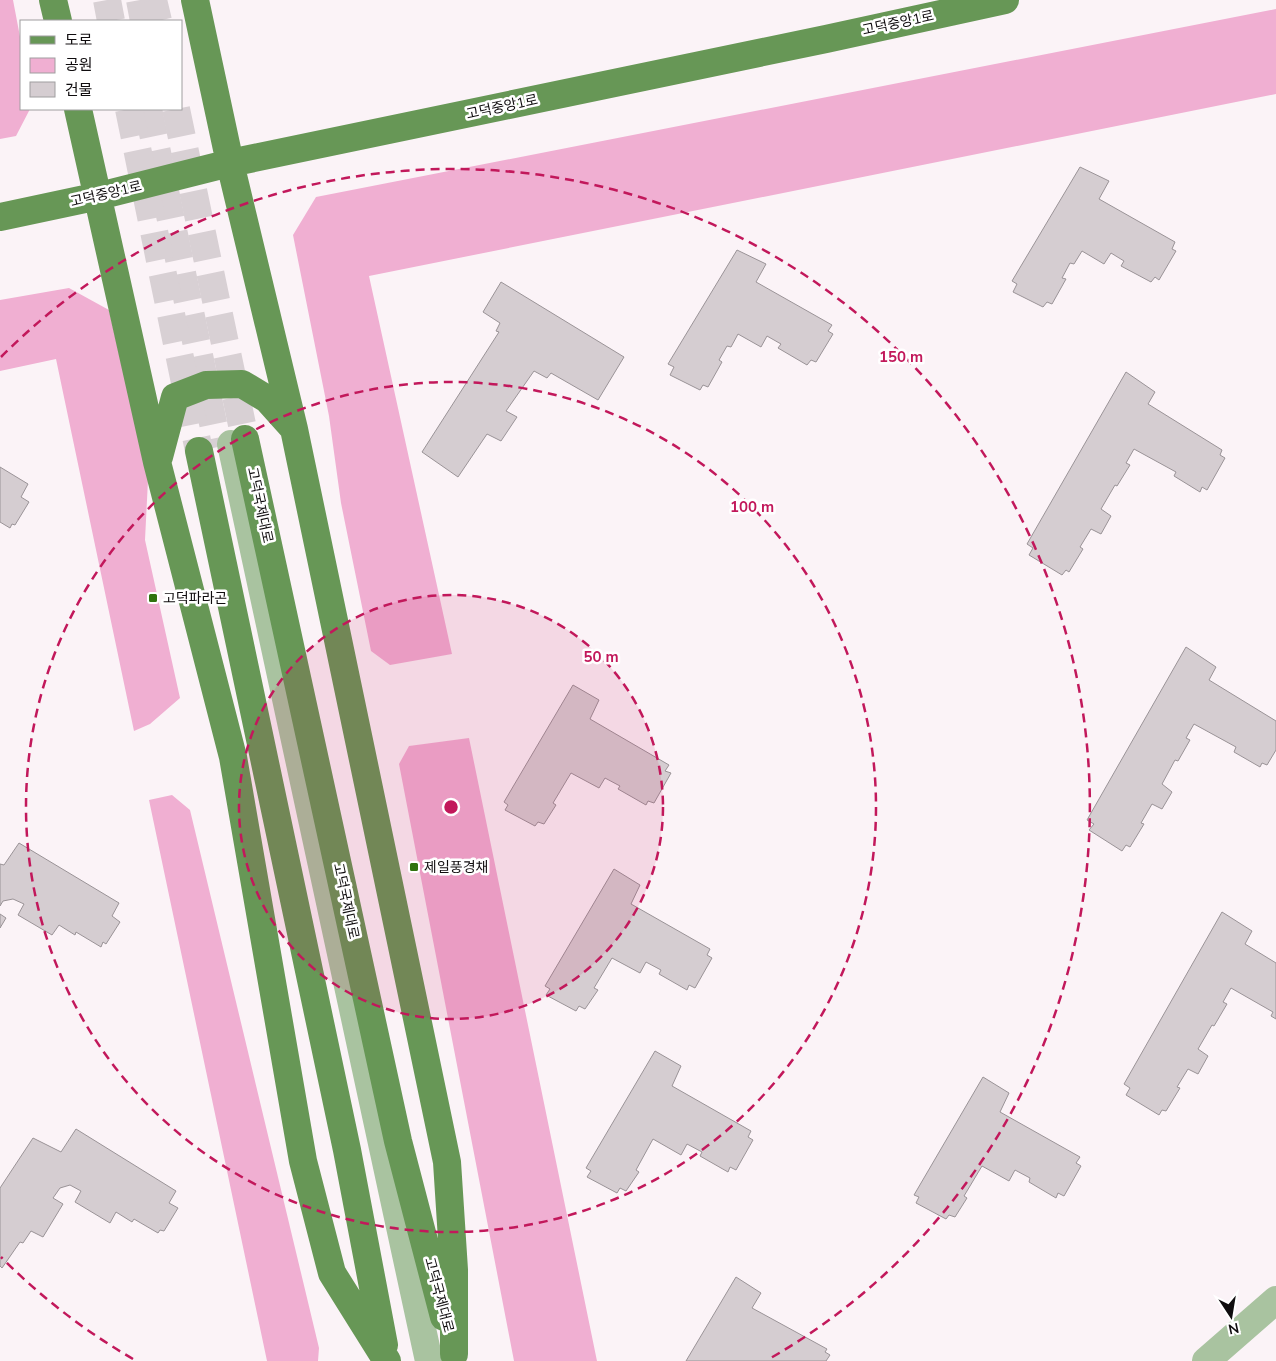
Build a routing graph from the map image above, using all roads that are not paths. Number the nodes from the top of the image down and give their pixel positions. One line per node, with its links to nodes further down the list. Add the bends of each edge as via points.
1 (53, 0): 4 (main road)
2 (195, 0): 6 (main road)
3 (1005, 0): 6 (main road, 고덕중앙1로)
4 (58, 20)
5 (78, 110): 7 (main road)
6 (230, 164): 7 (main road, 고덕중앙1로); 9 (main road)
7 (99, 196): 8 (main road, 고덕중앙1로); 11 (main road)
8 (0, 217)
9 (294, 429): 11 (main road, via 267,399 242,384 206,386 175,397); 13 (main road, via 446,1162 454,1270)
10 (223, 445): 13 (main road, 고덕국제대로, via 398,1141); 14 (main road); 15 (street, via 376,1199)
11 (157, 462): 14 (main road, via 233,757 306,1170 332,1273)
12 (1276, 1300): 16 (street)
13 (446, 1358)
14 (387, 1361)
15 (413, 1361)
16 (1206, 1361)

